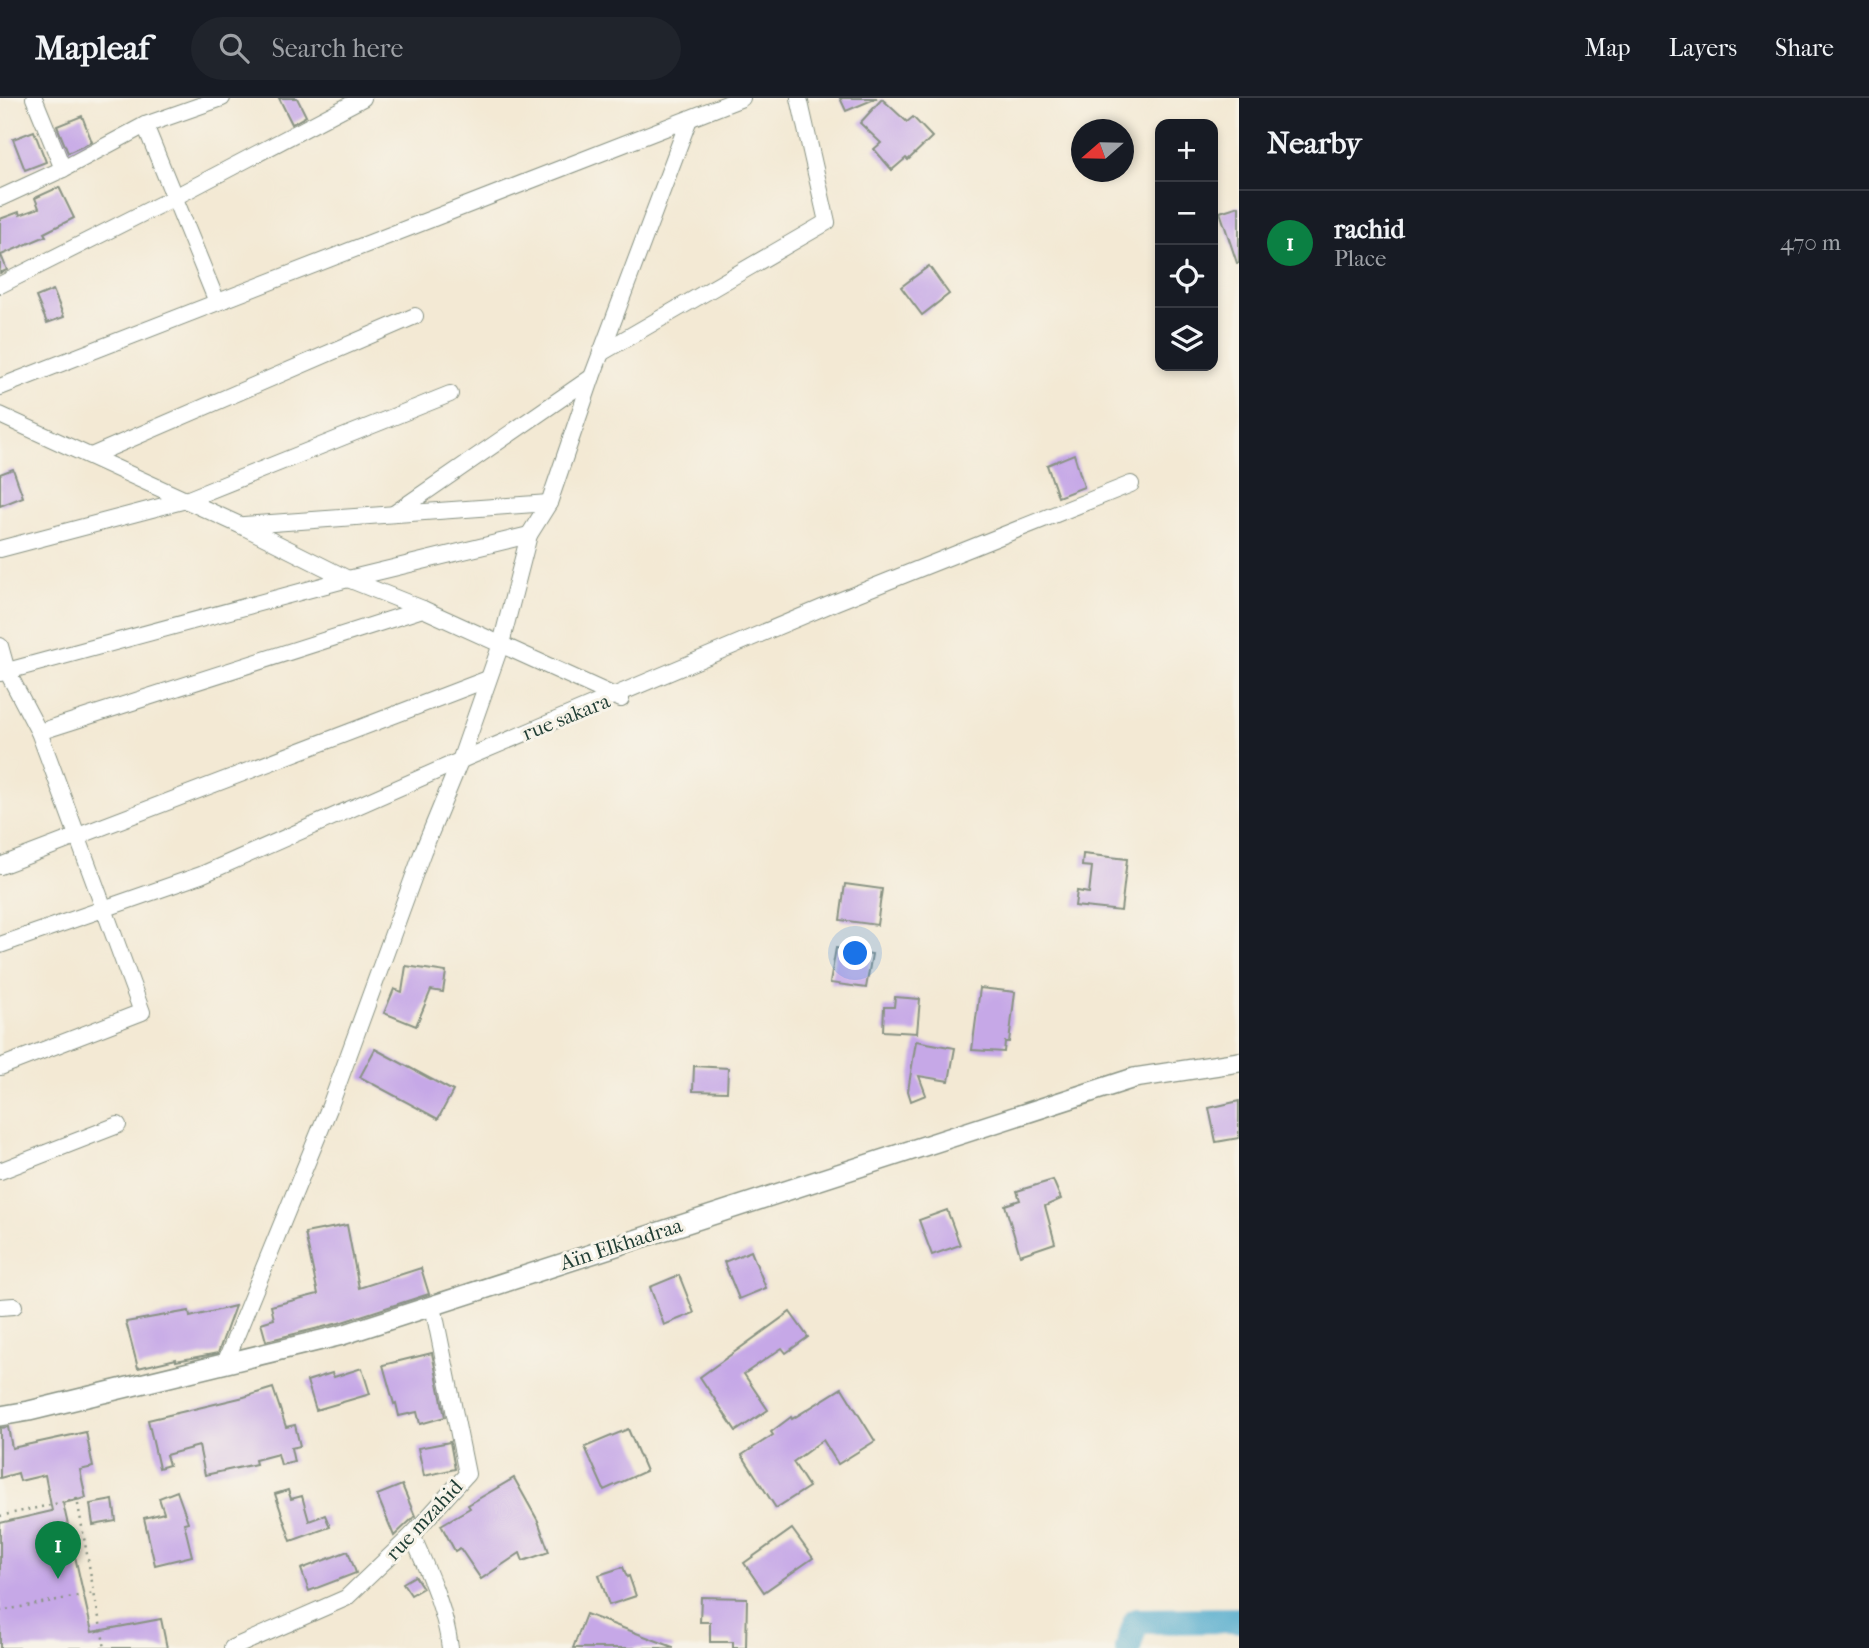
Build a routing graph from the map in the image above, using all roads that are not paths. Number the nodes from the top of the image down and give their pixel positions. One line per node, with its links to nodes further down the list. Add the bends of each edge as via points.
1 (34, 98): 8 (street)
2 (222, 98): 7 (street)
3 (363, 98): 10 (street)
4 (742, 98): 6 (street)
5 (799, 98): 14 (street, via 827,222)
6 (689, 118): 12 (street); 14 (street)
7 (145, 125): 8 (street); 10 (street)
8 (63, 169): 9 (street)
9 (0, 198)
10 (173, 198): 11 (street); 12 (street)
11 (0, 285)
12 (217, 302): 16 (street)
13 (415, 316): 19 (street)
14 (601, 353): 15 (street)
15 (592, 377): 22 (street); 23 (street)
16 (0, 387)
17 (450, 394): 21 (street)
18 (0, 415): 19 (street)
19 (91, 456): 21 (street)
20 (1131, 484): 33 (street, rue sakara, via 836,602)
21 (186, 500): 24 (street); 26 (street)
22 (549, 503): 23 (street); 25 (street)
23 (393, 515): 24 (street)
24 (242, 526): 27 (street)
25 (529, 535): 27 (street); 29 (street)
26 (0, 549)
27 (348, 579): 28 (street); 31 (street)
28 (423, 608): 29 (street); 34 (street)
29 (501, 644): 32 (street); 33 (street)
30 (0, 646): 31 (street)
31 (4, 672): 34 (street)
32 (488, 679): 35 (street); 36 (street)
33 (621, 699): 35 (street, rue sakara)
34 (39, 732): 36 (street)
35 (460, 761): 38 (street, rue sakara, via 201,875); 45 (street, via 330,1106)
36 (77, 836): 37 (street); 38 (street)
37 (0, 866)
38 (104, 909): 39 (street, rue sakara); 41 (street, via 142,1012)
39 (0, 945)
40 (1239, 1062): 44 (main road, Aïn Elkhadraa, via 1134,1078)
41 (0, 1067)
42 (118, 1125): 43 (street)
43 (0, 1171)
44 (433, 1306): 45 (main road, Aïn Elkhadraa, via 342,1335); 47 (street, rue mzahid, via 467,1474)
45 (225, 1363): 46 (main road, Aïn Elkhadraa)
46 (0, 1416)
47 (412, 1535): 48 (street, rue mzahid, via 346,1598); 49 (street, via 437,1593)
48 (232, 1648)
49 (450, 1648)

